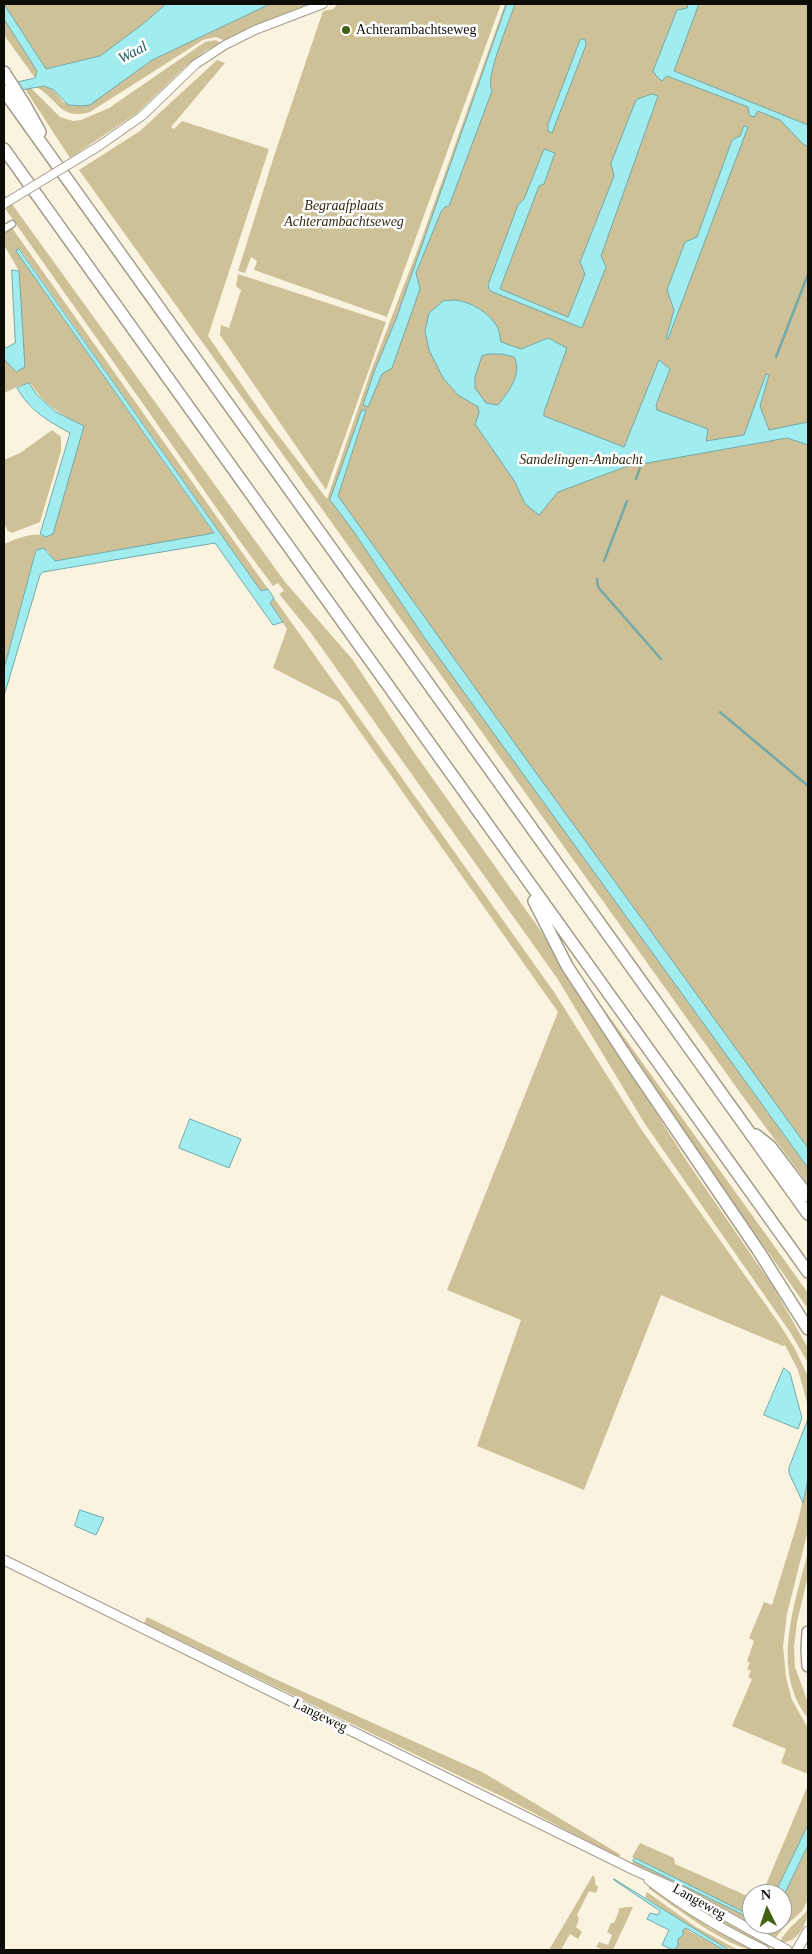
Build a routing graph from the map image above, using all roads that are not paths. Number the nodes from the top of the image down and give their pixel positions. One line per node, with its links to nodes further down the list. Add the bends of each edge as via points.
1 (324, 4): 6 (street, bridge, via 225,45 196,64 142,116)
2 (4, 72): 4 (highway)
3 (4, 91): 4 (highway)
4 (21, 107): 10 (highway, via 62,171)
5 (4, 149): 9 (highway)
6 (4, 204)
7 (12, 224): 8 (street)
8 (4, 229)
9 (516, 866): 13 (highway, via 567,966); 14 (highway)
10 (745, 1126): 11 (highway, via 770,1146); 12 (highway)
11 (808, 1196)
12 (808, 1214)
13 (758, 1250): 15 (highway); 16 (highway)
14 (808, 1272)
15 (808, 1317)
16 (808, 1329)
17 (4, 1560): 20 (main road, Langeweg)
18 (808, 1632): 19 (highway)
19 (808, 1666)
20 (636, 1871): 22 (main road, Langeweg, via 723,1930); 23 (main road, Langeweg, via 681,1891)
21 (808, 1931): 24 (main road)
22 (764, 1950)
23 (787, 1950)
24 (797, 1950)

